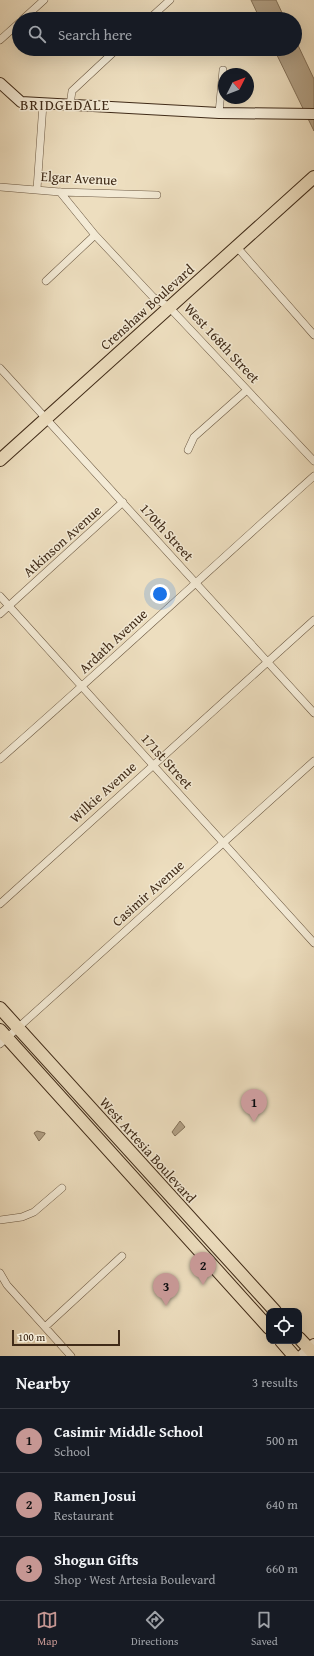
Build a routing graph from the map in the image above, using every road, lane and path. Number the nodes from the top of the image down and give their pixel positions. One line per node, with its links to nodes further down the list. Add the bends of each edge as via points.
1 (44, 0): 3 (street)
2 (170, 0): 4 (street)
3 (31, 12)
4 (157, 12)
5 (12, 29): 6 (street)
6 (0, 40)
7 (110, 56): 11 (street, via 72,91)
8 (0, 83): 9 (street, via 21,102)
9 (43, 104): 11 (street); 16 (street)
10 (220, 104): 12 (street)
11 (70, 105): 12 (street)
12 (219, 113): 13 (street)
13 (309, 114)
14 (314, 177): 20 (main road, Crenshaw Boulevard)
15 (0, 186): 16 (street, Elgar Avenue)
16 (37, 189): 17 (street, Elgar Avenue)
17 (60, 192): 18 (street, Elgar Avenue); 19 (street, West 168th Street)
18 (157, 195)
19 (95, 235): 21 (street); 22 (street, West 168th Street, via 153,297)
20 (236, 246): 22 (main road, Crenshaw Boulevard); 23 (street)
21 (46, 281)
22 (169, 307): 25 (street, West 168th Street); 26 (main road, Crenshaw Boulevard)
23 (314, 335)
24 (0, 368): 26 (street, 170th Street)
25 (247, 390): 27 (street, via 194,437); 29 (street, West 168th Street)
26 (46, 418): 28 (main road, Crenshaw Boulevard); 31 (street, 170th Street)
27 (188, 450)
28 (0, 460)
29 (314, 461)
30 (314, 476): 32 (street, Ardath Avenue)
31 (123, 502): 32 (street, 170th Street); 34 (street, Atkinson Avenue)
32 (195, 583): 37 (street, 170th Street); 38 (street, Ardath Avenue)
33 (0, 596): 34 (street, 171st Street)
34 (9, 606): 35 (street, Atkinson Avenue); 38 (street, 171st Street)
35 (0, 614)
36 (314, 620): 37 (street, Wilkie Avenue)
37 (268, 662): 39 (street, 170th Street); 42 (street, Wilkie Avenue)
38 (82, 687): 40 (street, Ardath Avenue); 42 (street, 171st Street)
39 (314, 713)
40 (0, 759)
41 (314, 761): 43 (street, Casimir Avenue)
42 (152, 765): 43 (street, 171st Street); 44 (street, Wilkie Avenue)
43 (224, 842): 45 (street, 171st Street); 47 (street, Casimir Avenue)
44 (0, 904)
45 (314, 943)
46 (0, 1008): 47 (main road, West Artesia Boulevard)
47 (18, 1028): 48 (street, Casimir Avenue); 53 (main road, West Artesia Boulevard)
48 (2, 1037): 54 (main road, West Artesia Boulevard)
49 (62, 1188): 50 (street, via 34,1212 22,1218)
50 (0, 1220)
51 (122, 1256): 55 (street)
52 (0, 1273): 55 (street, via 7,1285)
53 (272, 1308)
54 (266, 1325)
55 (45, 1327): 59 (street)
56 (302, 1342): 58 (main road)
57 (284, 1344): 60 (main road)
58 (310, 1351)
59 (71, 1356)
60 (294, 1356)

